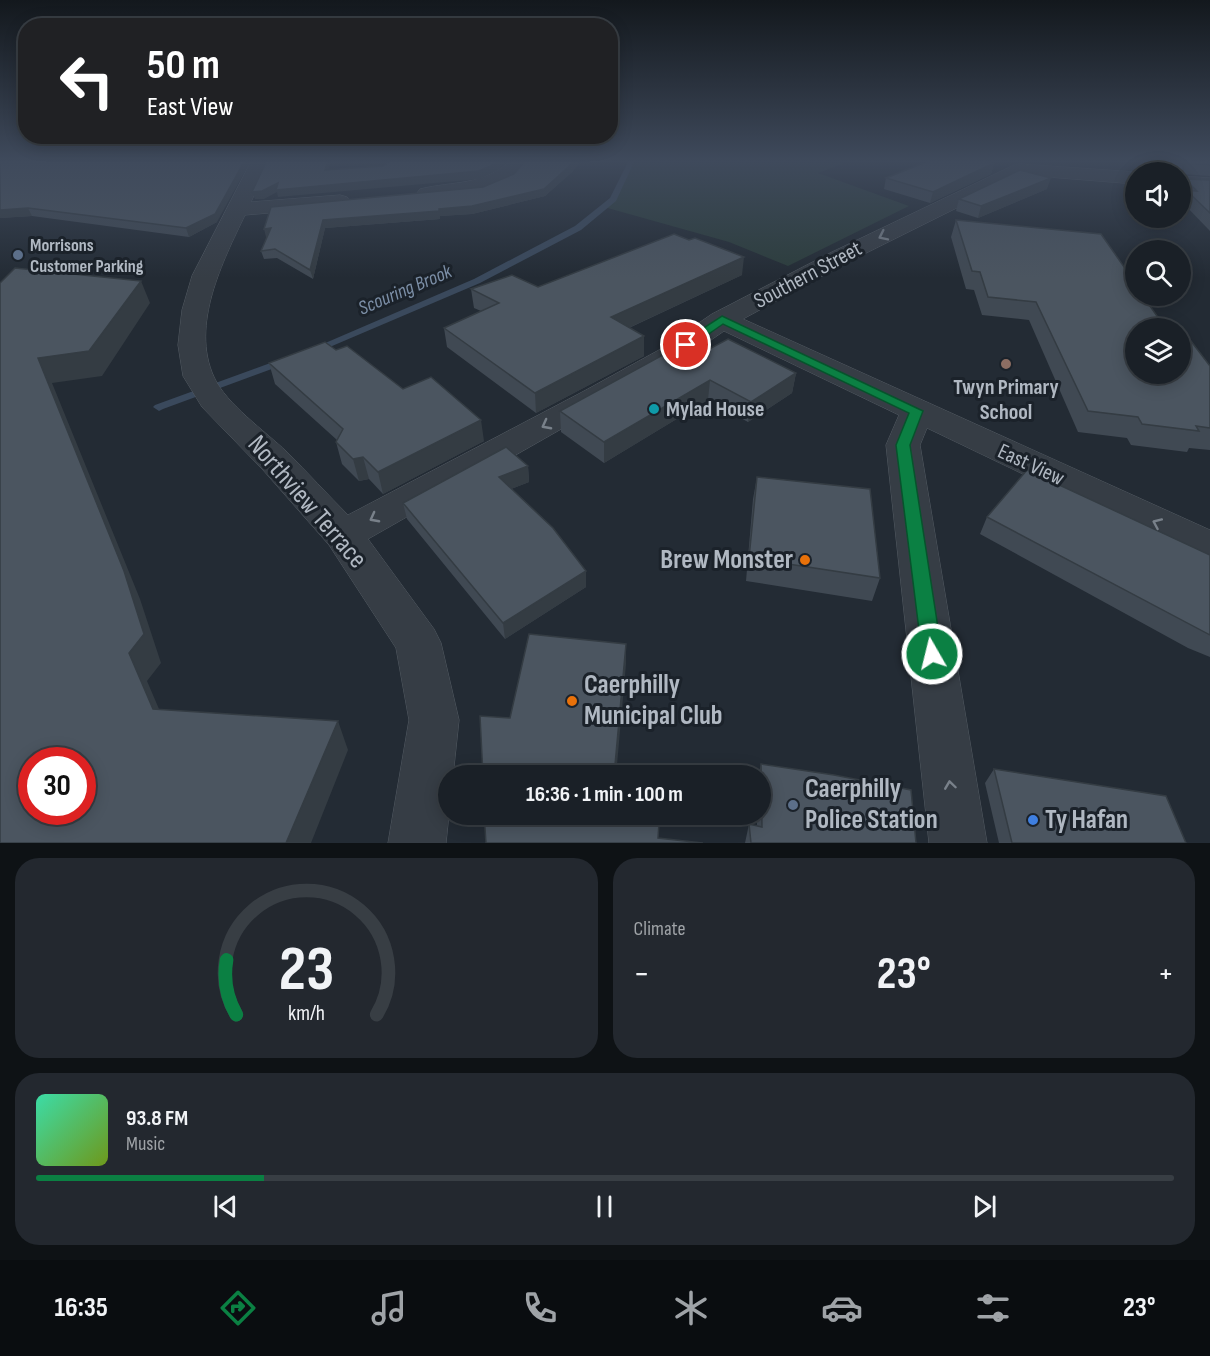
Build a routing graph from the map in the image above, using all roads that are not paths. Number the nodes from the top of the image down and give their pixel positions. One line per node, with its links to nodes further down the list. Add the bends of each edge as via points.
1 (242, 199): 4 (street)
2 (358, 199): 4 (street)
3 (958, 199): 5 (street, Southern Street, one-way to 5)
4 (237, 209): 7 (street, Northview Terrace, via 204,276 195,310 192,345 205,388)
5 (722, 320): 6 (street, East View); 7 (street, Southern Street, one-way to 7, via 597,397)
6 (917, 411): 8 (street, East View, one-way to 6); 10 (street, one-way to 6, via 903,445)
7 (343, 535): 9 (street, Northview Terrace, via 418,643 434,720)
8 (1210, 547)
9 (417, 843)
10 (958, 843)

